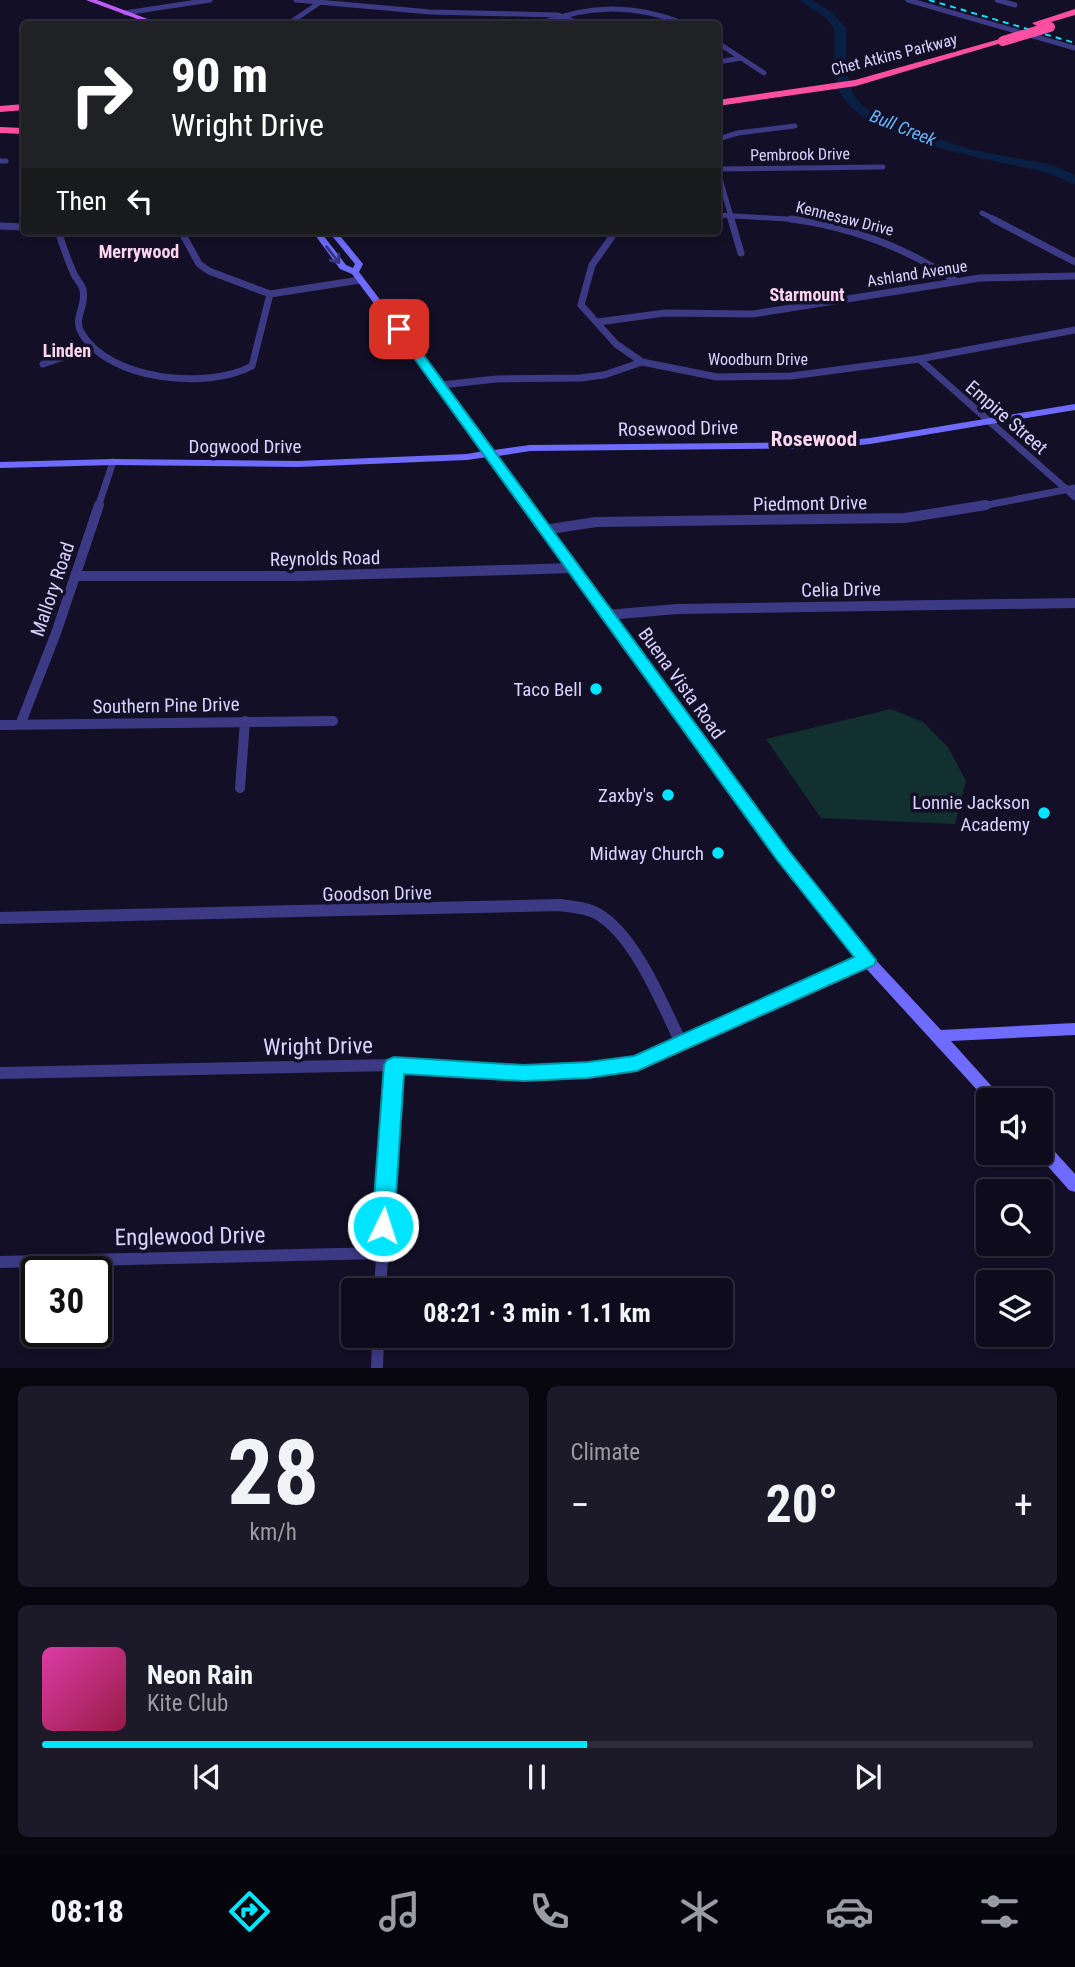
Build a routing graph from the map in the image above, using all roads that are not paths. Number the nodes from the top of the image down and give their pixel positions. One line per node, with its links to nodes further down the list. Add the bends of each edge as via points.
1 (90, 0): 9 (main road)
2 (211, 0): 9 (street)
3 (296, 0): 6 (street)
4 (908, 0): 18 (street)
5 (997, 0): 7 (street)
6 (320, 2): 10 (street, via 430,12); 13 (street)
7 (1014, 5)
8 (1075, 12): 21 (highway, Chet Atkins Parkway)
9 (125, 13): 12 (main road)
10 (558, 15): 14 (street); 15 (street); 16 (street, via 640,11)
11 (1075, 19): 21 (highway, Chet Atkins Parkway, bridge)
12 (136, 20)
13 (292, 21)
14 (546, 21)
15 (573, 21)
16 (678, 21)
17 (721, 45): 19 (street)
18 (1075, 48)
19 (741, 58): 20 (street); 22 (street)
20 (721, 61)
21 (886, 72): 23 (highway, Chet Atkins Parkway); 23 (highway, Chet Atkins Parkway, via 856,83)
22 (764, 73)
23 (804, 90): 24 (highway, Chet Atkins Parkway); 25 (highway)
24 (721, 96)
25 (721, 104)
26 (21, 108): 27 (highway)
27 (0, 112): 28 (highway)
28 (21, 114)
29 (21, 120): 30 (highway)
30 (0, 121)
31 (795, 126): 34 (street)
32 (0, 130): 33 (highway)
33 (21, 131)
34 (721, 138)
35 (883, 167): 36 (street, Pembrook Drive)
36 (721, 171)
37 (721, 181): 40 (street)
38 (982, 213): 49 (street)
39 (721, 215): 40 (street, Kennesaw Drive)
40 (731, 215): 48 (street); 52 (street, Kennesaw Drive, via 780,216 850,230 900,246)
41 (0, 226): 42 (street)
42 (21, 227)
43 (60, 235): 56 (street, via 82,287 79,330)
44 (183, 235): 53 (street, via 199,264 209,271)
45 (319, 235): 50 (main road, Buena Vista Road, one-way to 50, via 343,268)
46 (335, 235): 50 (main road, Buena Vista Road, via 359,264)
47 (612, 235): 54 (street, via 581,289 581,305)
48 (741, 253)
49 (1075, 262)
50 (357, 276): 53 (street); 60 (main road, Buena Vista Road)
51 (1075, 276): 52 (street, Ashland Avenue)
52 (956, 281): 54 (street, Ashland Avenue, via 754,314 665,313)
53 (270, 294): 56 (street, via 252,366 245,373 204,378 154,375 115,364)
54 (598, 322): 58 (street, via 616,344)
55 (1075, 330): 57 (street, Woodburn Drive)
56 (92, 347): 59 (street)
57 (919, 359): 58 (street, Woodburn Drive, via 791,376 717,377); 62 (street, Empire Street)
58 (642, 362): 60 (street, Woodburn Drive, via 580,378)
59 (43, 364)
60 (441, 385): 63 (main road, Buena Vista Road)
61 (1075, 407): 62 (main road, Rosewood Drive)
62 (989, 422): 63 (main road, Rosewood Drive, via 832,444); 66 (street, Empire Street)
63 (489, 453): 64 (main road, Dogwood Drive, via 298,464); 68 (main road, Buena Vista Road)
64 (113, 463): 65 (main road, Dogwood Drive); 70 (street, Mallory Road)
65 (0, 465)
66 (1071, 489): 67 (street, Empire Street); 68 (street, Piedmont Drive, via 931,516 596,522)
67 (1075, 497)
68 (544, 530): 69 (main road, Buena Vista Road)
69 (574, 568): 70 (street, Reynolds Road, via 301,576); 72 (main road, Buena Vista Road)
70 (76, 576): 76 (street, Mallory Road)
71 (1075, 603): 72 (street, Celia Drive, via 703,608)
72 (607, 615): 79 (main road, Buena Vista Road, via 803,883)
73 (245, 721): 74 (street, Southern Pine Drive); 76 (street, Southern Pine Drive); 77 (street)
74 (333, 721)
75 (0, 725): 76 (street, Southern Pine Drive)
76 (19, 725)
77 (240, 788)
78 (0, 918): 82 (street, Goodson Drive, via 559,905 598,914 621,937 652,982)
79 (867, 960): 81 (main road, Buena Vista Road); 82 (street, Wright Drive)
80 (1075, 1029): 81 (main road)
81 (937, 1036): 85 (main road, Buena Vista Road)
82 (681, 1044): 83 (street, Wright Drive, via 637,1063 588,1070 524,1073)
83 (394, 1065): 84 (street, Wright Drive); 88 (street)
84 (0, 1073)
85 (985, 1088)
86 (1053, 1161): 87 (main road)
87 (1075, 1185)
88 (381, 1253): 89 (street, Englewood Drive); 90 (street)
89 (0, 1262)
90 (380, 1278)
91 (378, 1348): 92 (street)
92 (377, 1368)

